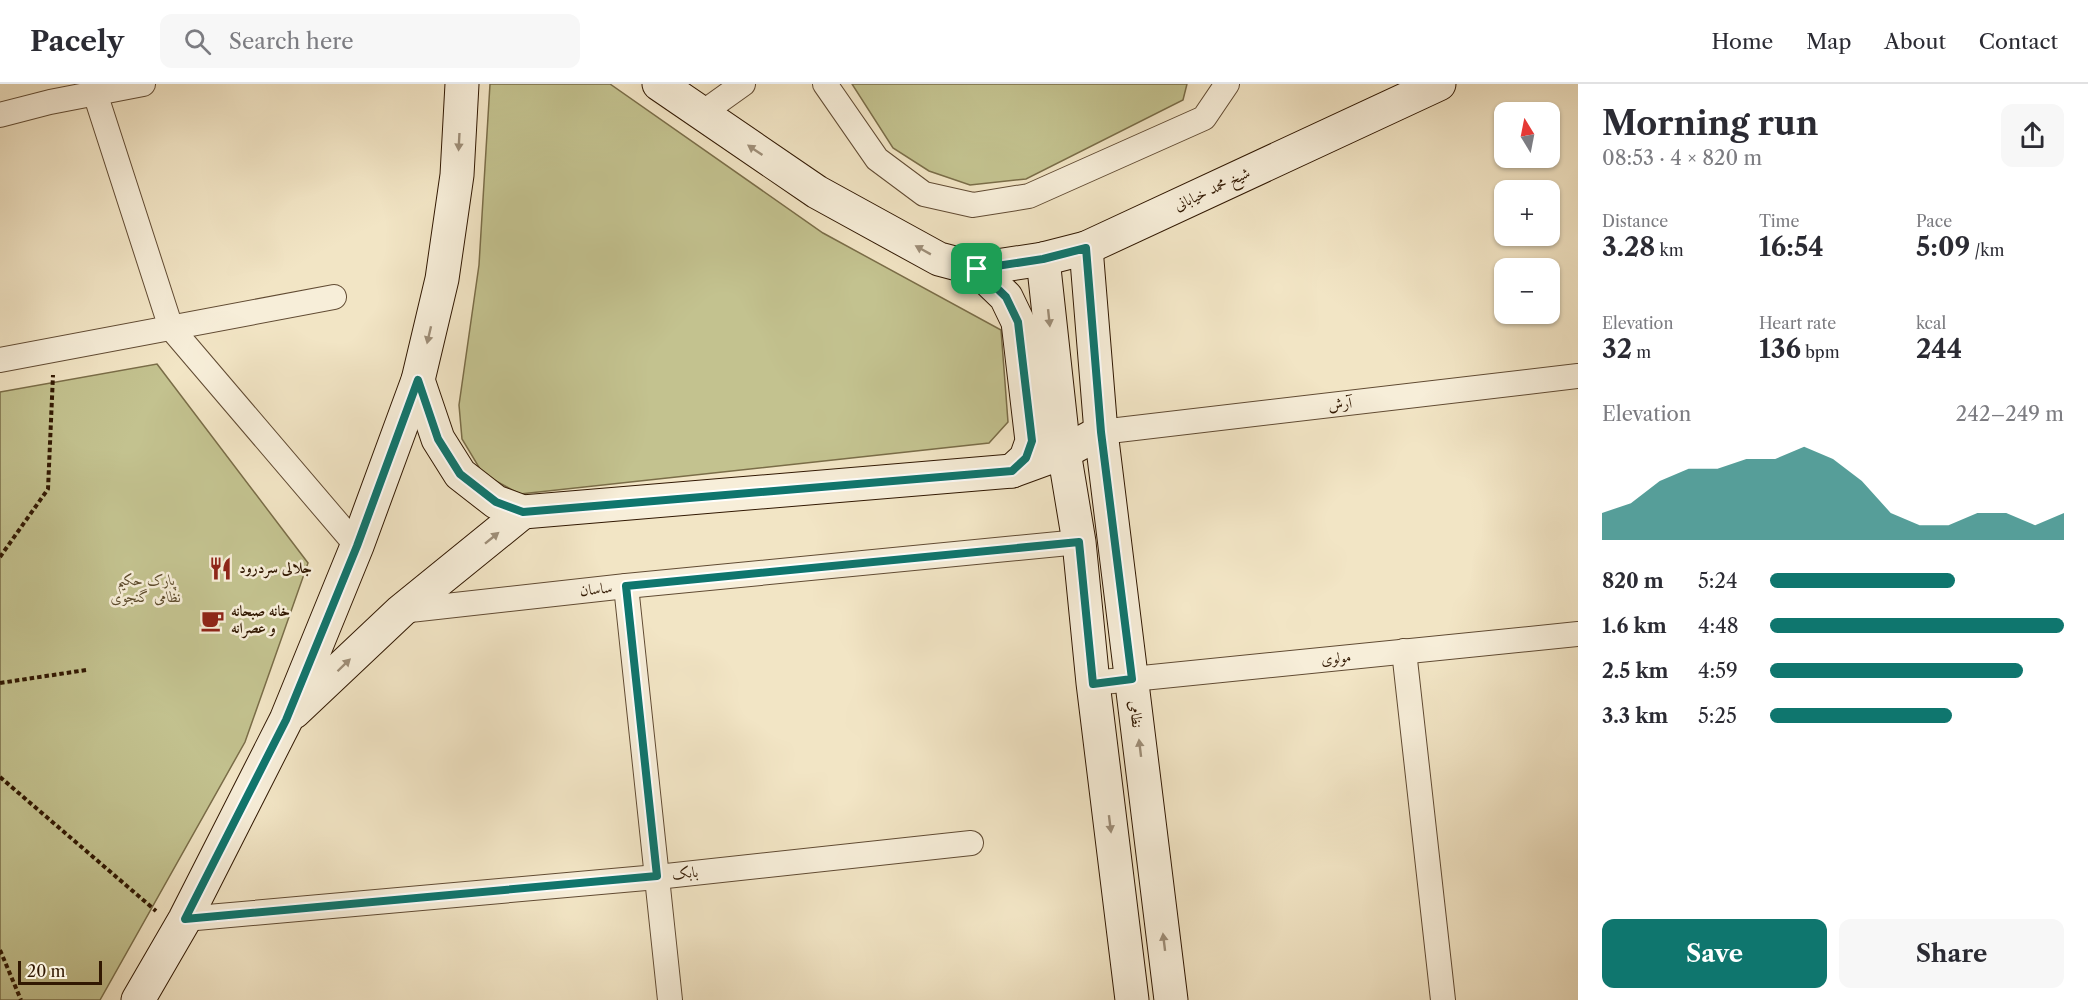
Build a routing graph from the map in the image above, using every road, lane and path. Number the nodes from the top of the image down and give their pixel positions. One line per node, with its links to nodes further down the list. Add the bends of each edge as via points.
1 (143, 84): 8 (street)
2 (462, 84): 19 (main road, one-way to 19, via 457,175 442,279)
3 (659, 84): 9 (main road)
4 (743, 84): 9 (street)
5 (825, 84): 6 (street, via 877,159 924,194 973,205 1029,196 1204,118)
6 (1227, 84)
7 (1439, 84): 11 (main road, شیخ محمد خیابانی)
8 (95, 93): 10 (street); 15 (street)
9 (701, 114): 13 (main road, one-way to 9, via 939,259 817,192)
10 (0, 115)
11 (1086, 248): 12 (main road, شیخ محمد خیابانی); 20 (main road, نظامی)
12 (1043, 259): 13 (main road, شیخ محمد خیابانی); 21 (main road, one-way to 21)
13 (977, 269): 22 (main road, via 1006,297 1018,322 1032,441 1026,458)
14 (334, 297): 15 (street)
15 (171, 328): 16 (street); 25 (street)
16 (54, 350): 17 (street); 26 (path, via 48,489)
17 (0, 360)
18 (1578, 376): 20 (street, آرش)
19 (418, 380): 23 (main road, via 438,439 460,474 496,502); 25 (main road)
20 (1101, 432): 21 (main road); 32 (main road, نظامی)
21 (1064, 452): 22 (main road); 24 (main road)
22 (1012, 471): 23 (main road)
23 (523, 512): 28 (main road, one-way to 23)
24 (1079, 542): 27 (street, ساسان); 34 (main road)
25 (357, 546): 35 (main road)
26 (0, 557)
27 (626, 586): 28 (street, ساسان); 38 (street)
28 (401, 611): 35 (main road, one-way to 28)
29 (1578, 634): 30 (street, مولوی)
30 (1404, 651): 32 (street, مولوی); 46 (street)
31 (86, 670): 33 (path)
32 (1132, 679): 34 (street, مولوی); 45 (main road, نظامی, one-way to 32)
33 (0, 683)
34 (1093, 684): 44 (main road, one-way to 44)
35 (286, 720): 39 (main road)
36 (0, 777): 39 (path)
37 (971, 843): 38 (street, بابک)
38 (657, 876): 39 (street, بابک); 43 (street)
39 (181, 925): 42 (main road)
40 (0, 950): 41 (path)
41 (21, 1000)
42 (138, 1000)
43 (670, 1000)
44 (1132, 1000)
45 (1172, 1000)
46 (1443, 1000)

